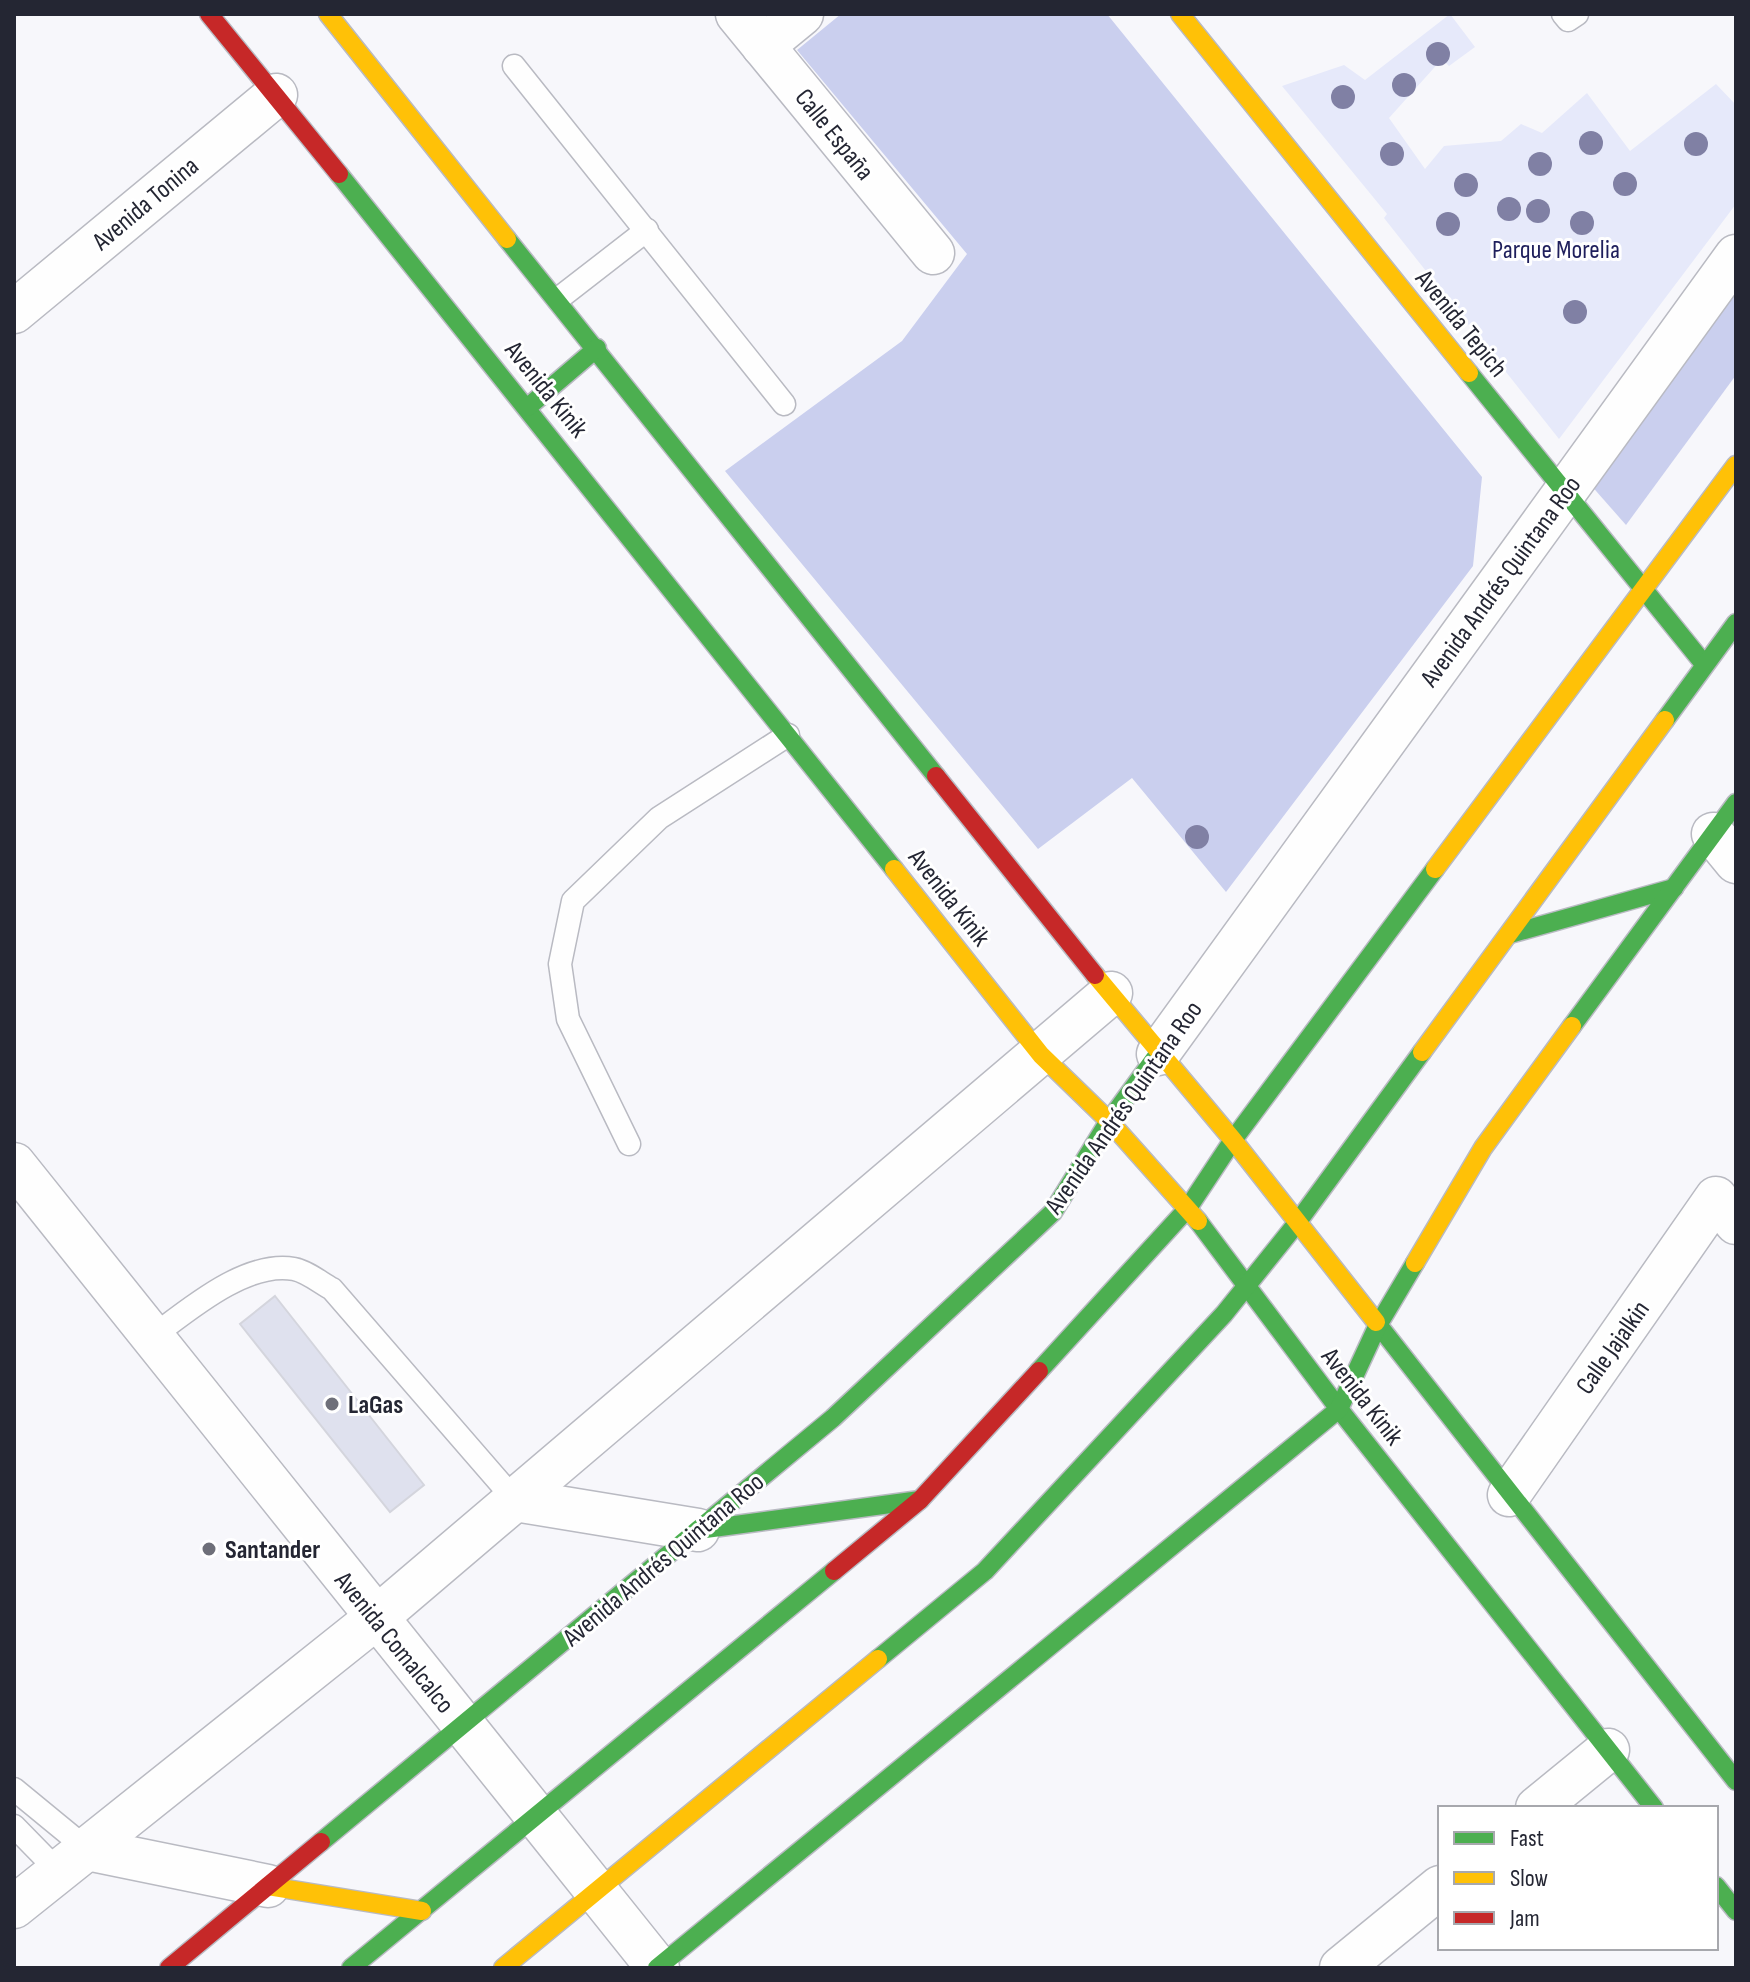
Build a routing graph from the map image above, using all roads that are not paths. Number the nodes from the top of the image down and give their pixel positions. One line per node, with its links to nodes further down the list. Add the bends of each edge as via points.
1 (209, 14): 10 (main road, Avenida Kinik)
2 (328, 14): 14 (main road, Avenida Kinik)
3 (737, 14): 8 (street, Calle España)
4 (802, 14): 8 (street)
5 (1180, 14): 20 (main road, Avenida Tepich)
6 (1563, 14): 7 (lane, via 1568,20)
7 (1577, 14)
8 (763, 46): 12 (street, Calle España)
9 (514, 66): 11 (lane)
10 (276, 95): 15 (street, Avenida Tonina); 18 (main road, Avenida Kinik)
11 (647, 230): 14 (lane); 17 (lane)
12 (933, 253)
13 (1736, 256): 20 (street, Avenida Andrés Quintana Roo)
14 (558, 299): 16 (main road, Avenida Kinik)
15 (14, 312)
16 (597, 348): 18 (main road); 28 (main road, Avenida Kinik)
17 (784, 404)
18 (528, 407): 24 (main road, Avenida Kinik)
19 (1736, 465): 21 (main road)
20 (1564, 492): 21 (main road, Avenida Tepich); 29 (street, Avenida Andrés Quintana Roo)
21 (1645, 590): 23 (main road, Avenida Tepich); 32 (main road)
22 (1736, 623): 23 (main road)
23 (1704, 664): 27 (main road)
24 (788, 735): 30 (main road, Avenida Kinik); 33 (lane, via 659,818 573,901 560,964 568,1019)
25 (1728, 833): 26 (main road)
26 (1674, 888): 27 (main road); 39 (main road, via 1483,1148)
27 (1510, 934): 37 (main road)
28 (1111, 993): 29 (main road, Avenida Kinik); 30 (street)
29 (1158, 1054): 31 (main road, Avenida Andrés Quintana Roo); 32 (main road, Avenida Kinik)
30 (1041, 1055): 31 (main road, Avenida Kinik); 43 (street)
31 (1109, 1121): 35 (main road, Avenida Kinik); 45 (main road, Avenida Andrés Quintana Roo, via 1053,1212 833,1418)
32 (1233, 1140): 35 (main road); 37 (main road, Avenida Kinik)
33 (629, 1144)
34 (14, 1164): 40 (street, Avenida Comalcalco)
35 (1188, 1208): 38 (main road, Avenida Kinik); 44 (main road)
36 (1726, 1211): 42 (street, Calle Jajalkin)
37 (1297, 1223): 38 (main road); 39 (main road, Avenida Kinik)
38 (1246, 1286): 41 (main road, Avenida Kinik); 59 (main road, via 985,1571)
39 (1377, 1327): 41 (main road); 42 (main road, Avenida Kinik)
40 (152, 1337): 43 (lane, via 216,1290 258,1273 294,1269 332,1289); 46 (street, Avenida Comalcalco)
41 (1339, 1409): 48 (main road, Avenida Kinik); 66 (main road)
42 (1509, 1495): 49 (main road, Avenida Kinik)
43 (515, 1500): 45 (street); 46 (street)
44 (920, 1500): 45 (main road); 53 (main road)
45 (698, 1530): 47 (main road, Avenida Andrés Quintana Roo)
46 (376, 1618): 47 (street, Avenida Comalcalco); 55 (street)
47 (462, 1726): 53 (street, Avenida Comalcalco); 56 (main road, Avenida Andrés Quintana Roo)
48 (1608, 1750): 51 (street); 52 (main road, Avenida Kinik)
49 (1736, 1781)
50 (14, 1789): 55 (lane)
51 (1539, 1806)
52 (1652, 1806)
53 (536, 1817): 59 (street, Avenida Comalcalco); 61 (main road)
54 (14, 1826): 55 (lane)
55 (73, 1860): 56 (street); 60 (street)
56 (268, 1886): 61 (main road); 63 (main road, Avenida Andrés Quintana Roo)
57 (1718, 1888): 62 (main road)
58 (1438, 1889): 67 (street)
59 (598, 1892): 65 (main road); 66 (street, Avenida Comalcalco)
60 (14, 1907)
61 (422, 1911): 64 (main road)
62 (1736, 1911)
63 (169, 1968)
64 (351, 1968)
65 (503, 1968)
66 (658, 1968)
67 (1341, 1968)

